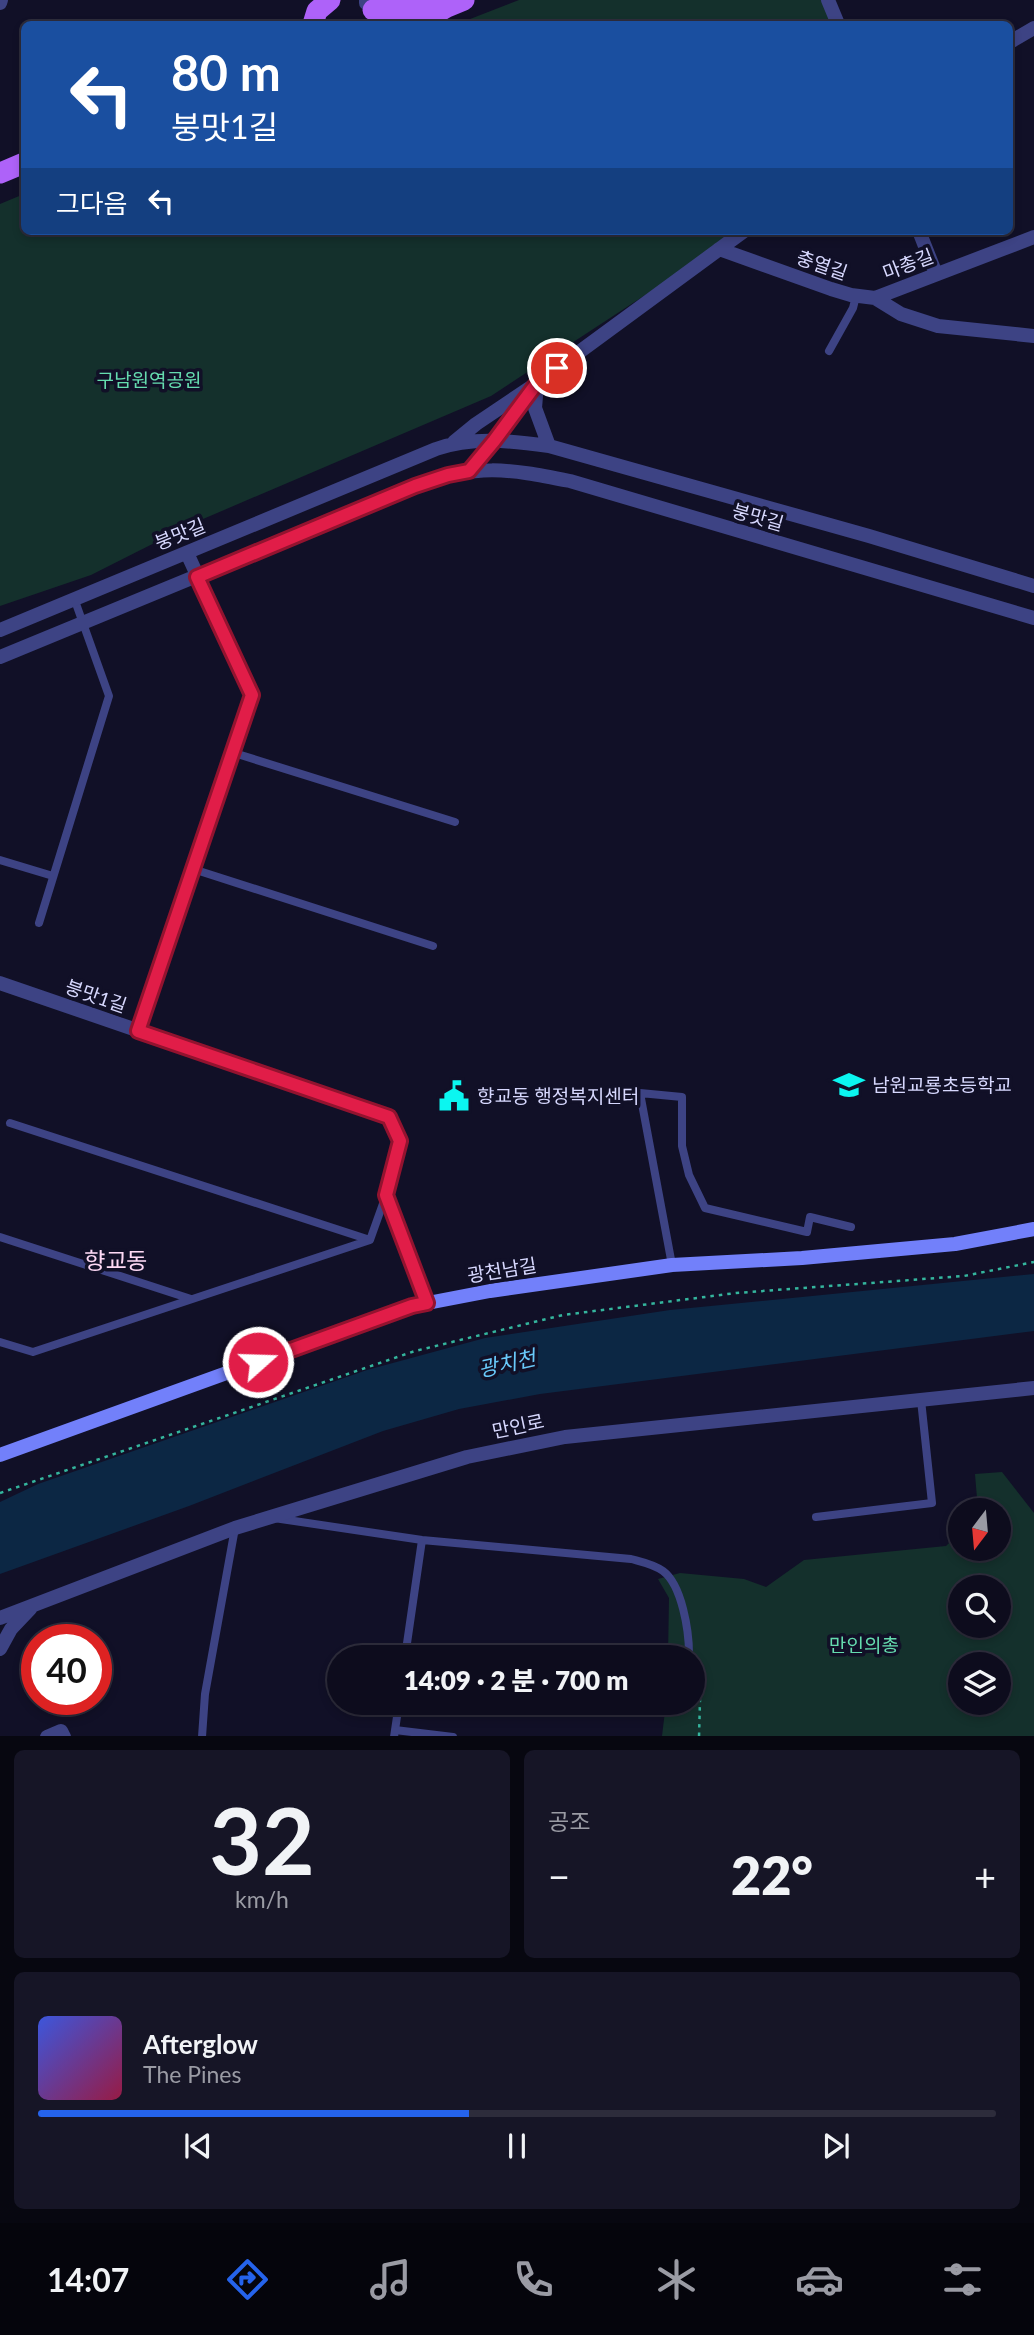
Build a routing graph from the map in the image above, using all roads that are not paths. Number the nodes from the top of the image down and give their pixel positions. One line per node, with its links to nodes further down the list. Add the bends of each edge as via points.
1 (330, 0): 5 (main road, via 317,11)
2 (828, 0): 7 (street)
3 (455, 4): 4 (main road); 6 (main road)
4 (369, 7)
5 (314, 21)
6 (424, 21)
7 (837, 21)
8 (1034, 28): 9 (street)
9 (1013, 40)
10 (21, 164): 11 (main road)
11 (0, 173)
12 (738, 235): 15 (street, 붕맛길)
13 (921, 235): 16 (street)
14 (1034, 237): 16 (street, 마총길)
15 (719, 248): 17 (street, 충열길); 21 (street, 붕맛길)
16 (936, 274): 18 (street, 마총길)
17 (856, 296): 18 (street, 충열길); 20 (lane)
18 (875, 298): 19 (street, via 901,314 938,326)
19 (1034, 336)
20 (829, 351)
21 (537, 383): 22 (street, 붕맛길); 23 (street, 붕맛길); 24 (street, via 535,408)
22 (494, 441): 23 (street, 붕맛길); 24 (street, 붕맛길); 25 (street, 붕맛길)
23 (453, 443): 26 (street, 붕맛길)
24 (549, 446): 28 (street, 붕맛길)
25 (469, 471): 27 (street, 붕맛길, via 415,486); 30 (street, 붕맛길, via 521,471 570,481)
26 (187, 553): 27 (street); 29 (street, 붕맛길)
27 (197, 577): 31 (street, 붕맛길); 34 (street, via 252,695)
28 (1034, 586)
29 (74, 598): 31 (lane); 32 (street, 붕맛길)
30 (1034, 618)
31 (84, 623): 33 (street, 붕맛길); 38 (lane, via 109,695)
32 (0, 630)
33 (0, 657)
34 (231, 752): 35 (lane); 37 (street)
35 (455, 822)
36 (0, 860): 38 (lane)
37 (193, 869): 40 (lane); 42 (street)
38 (53, 876): 39 (lane)
39 (39, 923)
40 (433, 946)
41 (0, 984): 42 (street, 붕맛1길)
42 (138, 1031): 44 (street, 붕맛1길, via 389,1117 400,1141)
43 (10, 1123): 48 (lane)
44 (386, 1195): 48 (lane); 51 (street)
45 (851, 1227): 49 (lane, via 810,1217 807,1232 705,1208 689,1175 682,1146 682,1097 640,1093)
46 (1034, 1229): 49 (street, 광천남길, via 955,1244)
47 (0, 1237): 50 (lane)
48 (370, 1240): 50 (lane)
49 (672, 1265): 51 (street, 광천남길)
50 (191, 1299): 52 (lane, via 33,1352)
51 (427, 1303): 55 (street, 광천남길)
52 (0, 1342)
53 (1034, 1388): 54 (street, 만인로)
54 (921, 1400): 56 (lane, via 932,1503); 57 (street, 만인로, via 565,1437 467,1457)
55 (0, 1455)
56 (816, 1517)
57 (268, 1518): 58 (street, 만인로); 59 (lane)
58 (235, 1528): 60 (street, 만인로); 69 (lane, via 205,1694)
59 (422, 1540): 62 (lane); 63 (lane, via 647,1563 672,1580 687,1625)
60 (34, 1606): 61 (street, 만인로); 64 (street, via 11,1629)
61 (0, 1618)
62 (407, 1645)
63 (688, 1645)
64 (0, 1649)
65 (397, 1715): 66 (lane)
66 (395, 1733): 70 (lane)
67 (49, 1736): 68 (street, via 61,1731)
68 (64, 1736)
69 (202, 1736)
70 (438, 1736)

